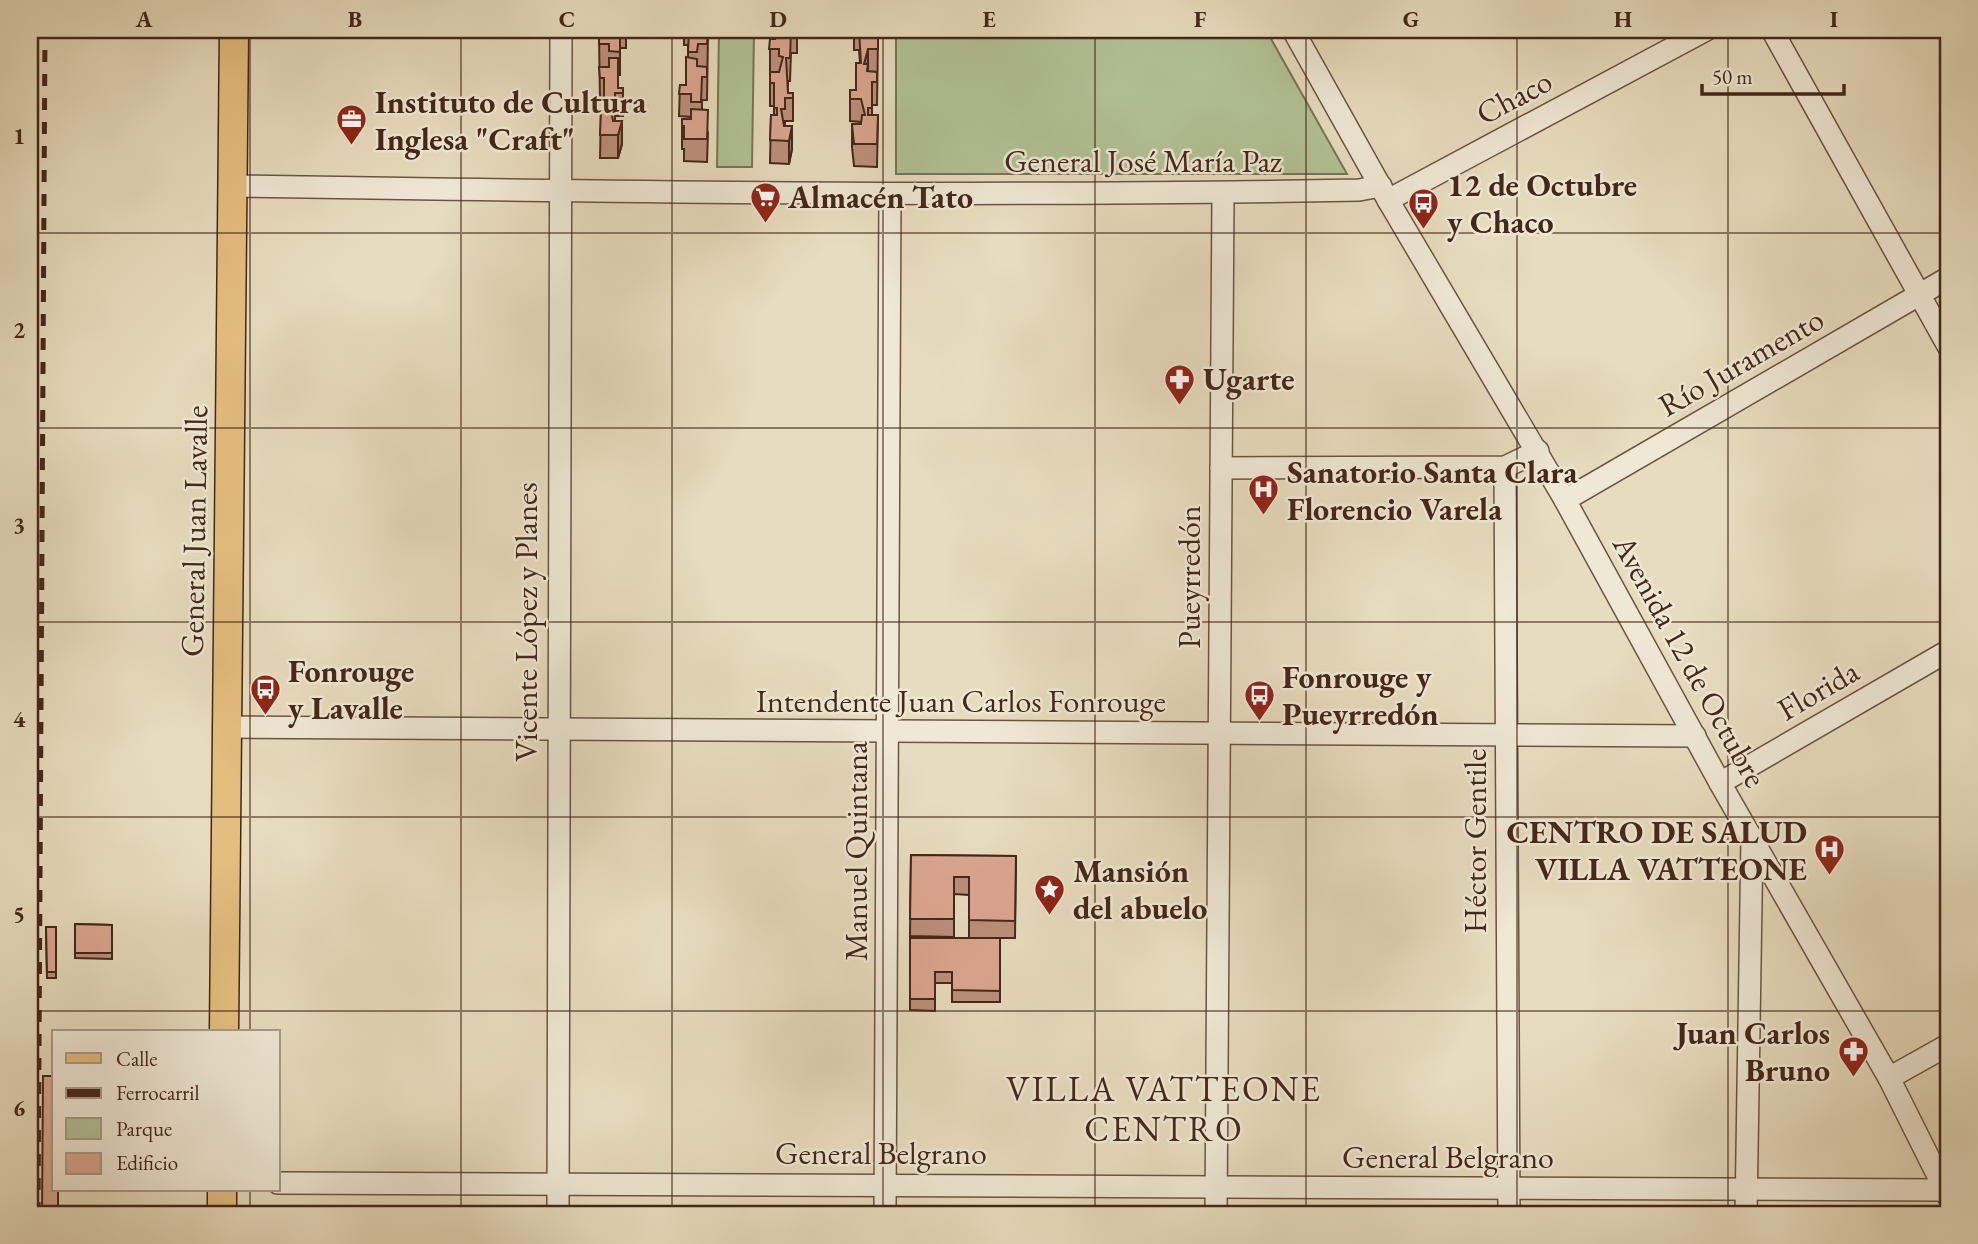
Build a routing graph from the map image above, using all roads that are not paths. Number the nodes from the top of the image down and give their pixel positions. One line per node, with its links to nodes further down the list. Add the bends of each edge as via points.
1 (234, 30): 6 (main road, General Juan Lavalle)
2 (561, 30): 7 (street, Vicente López y Planes)
3 (1293, 30): 9 (street, Avenida 12 de Octubre)
4 (1706, 30): 9 (street, Chaco)
5 (1772, 30): 12 (street)
6 (233, 186): 7 (street, General José María Paz); 19 (main road, General Juan Lavalle)
7 (560, 192): 10 (street, General José María Paz); 20 (street, Vicente López y Planes)
8 (1223, 193): 9 (street, General José María Paz); 10 (street, General José María Paz); 16 (street, Pueyrredón)
9 (1385, 193): 14 (street, Avenida 12 de Octubre)
10 (890, 194): 21 (street, Manuel Quintana)
11 (1948, 278): 12 (street, Río Juramento)
12 (1920, 295): 13 (street); 17 (street, Río Juramento)
13 (1948, 346)
14 (1538, 451): 15 (street); 17 (street, Avenida 12 de Octubre)
15 (1505, 467): 16 (street); 23 (street, Héctor Gentile)
16 (1221, 468): 22 (street, Pueyrredón)
17 (1565, 499): 24 (street, Avenida 12 de Octubre)
18 (1948, 651): 25 (street, Florida)
19 (227, 727): 20 (street, Intendente Juan Carlos Fonrouge); 27 (main road, General Juan Lavalle)
20 (557, 730): 21 (street, Intendente Juan Carlos Fonrouge); 31 (street, Vicente López y Planes)
21 (888, 732): 22 (street, Intendente Juan Carlos Fonrouge); 32 (street, Manuel Quintana)
22 (1219, 734): 23 (street, Intendente Juan Carlos Fonrouge); 33 (street, Pueyrredón)
23 (1506, 735): 24 (street, Intendente Juan Carlos Fonrouge); 34 (street, Héctor Gentile)
24 (1695, 736): 25 (street, Avenida 12 de Octubre)
25 (1720, 783): 26 (street, Avenida 12 de Octubre)
26 (1752, 836): 29 (street, Avenida 12 de Octubre); 35 (street)
27 (224, 1030)
28 (1948, 1045): 29 (street)
29 (1889, 1078): 37 (street, Avenida 12 de Octubre)
30 (280, 1184): 31 (street, General Belgrano)
31 (558, 1184): 32 (street, General Belgrano); 39 (street, Vicente López y Planes)
32 (885, 1185): 33 (street, General Belgrano); 40 (street, Manuel Quintana)
33 (1216, 1187): 34 (street, General Belgrano); 41 (street, Pueyrredón)
34 (1509, 1189): 35 (street, General Belgrano); 42 (street, Héctor Gentile)
35 (1746, 1189): 37 (street, General Belgrano); 43 (street)
36 (222, 1192): 38 (main road)
37 (1947, 1193)
38 (222, 1214)
39 (558, 1214)
40 (885, 1214)
41 (1216, 1214)
42 (1508, 1214)
43 (1746, 1214)

